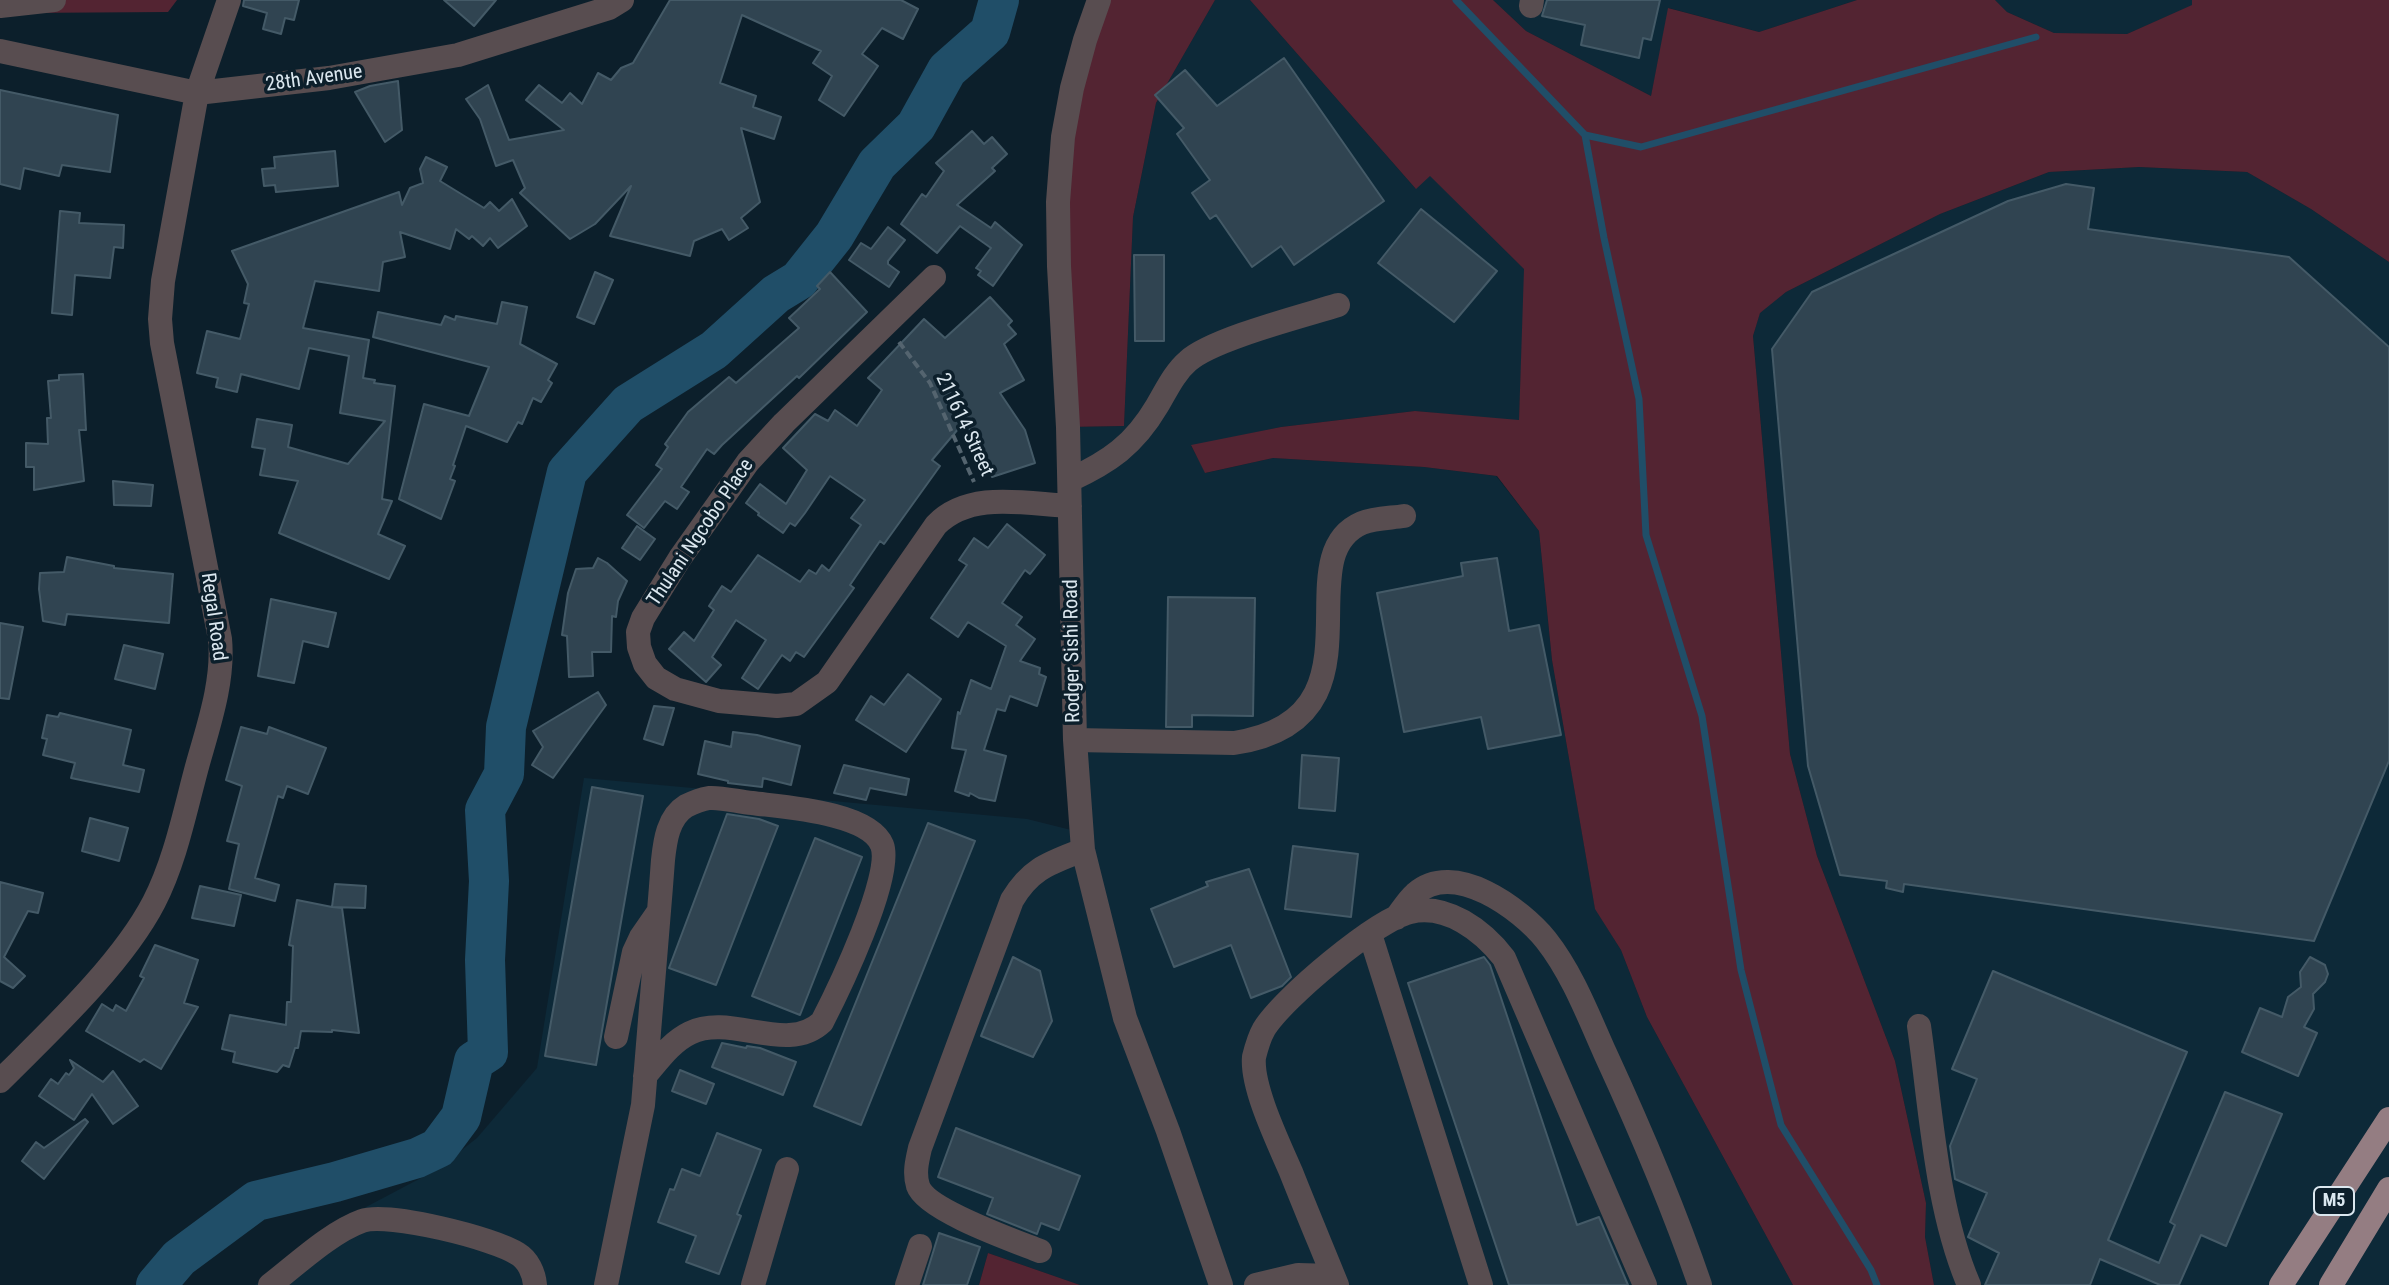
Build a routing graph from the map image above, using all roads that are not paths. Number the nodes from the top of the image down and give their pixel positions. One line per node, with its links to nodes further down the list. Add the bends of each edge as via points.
1 (54, 0): 5 (street)
2 (229, 0): 7 (street, Regal Road)
3 (622, 0): 7 (street, 28th Avenue, via 458,55 329,78)
4 (1099, 0): 10 (street, Rodger Sishi Road, via 1072,88 1058,202)
5 (0, 6)
6 (0, 51): 7 (street, 28th Avenue)
7 (197, 93): 21 (street, Regal Road, via 160,319 220,639 219,680 169,869 154,902 109,966)
8 (934, 277): 11 (street, Thulani Ngcobo Place, via 748,462 643,618 638,632 645,664 675,689 719,701 796,704 827,682 947,514 983,502)
9 (1338, 305): 10 (street, via 1195,355 1118,454)
10 (1070, 480): 11 (street, Rodger Sishi Road)
11 (1070, 506): 13 (street, Rodger Sishi Road)
12 (1404, 516): 13 (street, via 1362,523 1344,535 1329,568 1328,657 1318,690 1279,731 1234,743)
13 (1075, 740): 14 (street, Rodger Sishi Road)
14 (1083, 850): 26 (street, via 1041,867 1023,881 1012,900 915,1170 919,1189 929,1201); 33 (street, Rodger Sishi Road, via 1125,1018)
15 (659, 911): 19 (street, via 634,952); 20 (street); 20 (street, via 665,838 673,819 686,806 710,798 828,813 856,823 883,846 878,892 814,1030 776,1034 713,1026 673,1045)
16 (1396, 918): 17 (street); 36 (street, via 1412,911 1456,918 1476,928 1504,958); 37 (street, via 1416,893 1456,882 1504,901 1546,940 1576,990 1626,1099)
17 (1370, 934): 27 (street, via 1297,989 1264,1029 1254,1056 1272,1128); 35 (street)
18 (1919, 1026): 38 (street, via 1947,1216)
19 (616, 1037)
20 (645, 1076): 30 (street)
21 (0, 1081)
22 (2389, 1119): 39 (main road, M5)
23 (787, 1169): 31 (street)
24 (2389, 1189): 40 (main road, M5)
25 (920, 1246): 32 (street)
26 (1040, 1251)
27 (1335, 1280): 34 (street, via 1298,1275)
28 (270, 1285): 29 (street, via 339,1233 363,1221 391,1218 503,1246 531,1267)
29 (535, 1285)
30 (606, 1285)
31 (753, 1285)
32 (907, 1285)
33 (1221, 1285)
34 (1256, 1285)
35 (1481, 1285)
36 (1645, 1285)
37 (1700, 1285)
38 (1969, 1285)
39 (2281, 1285)
40 (2331, 1285)

